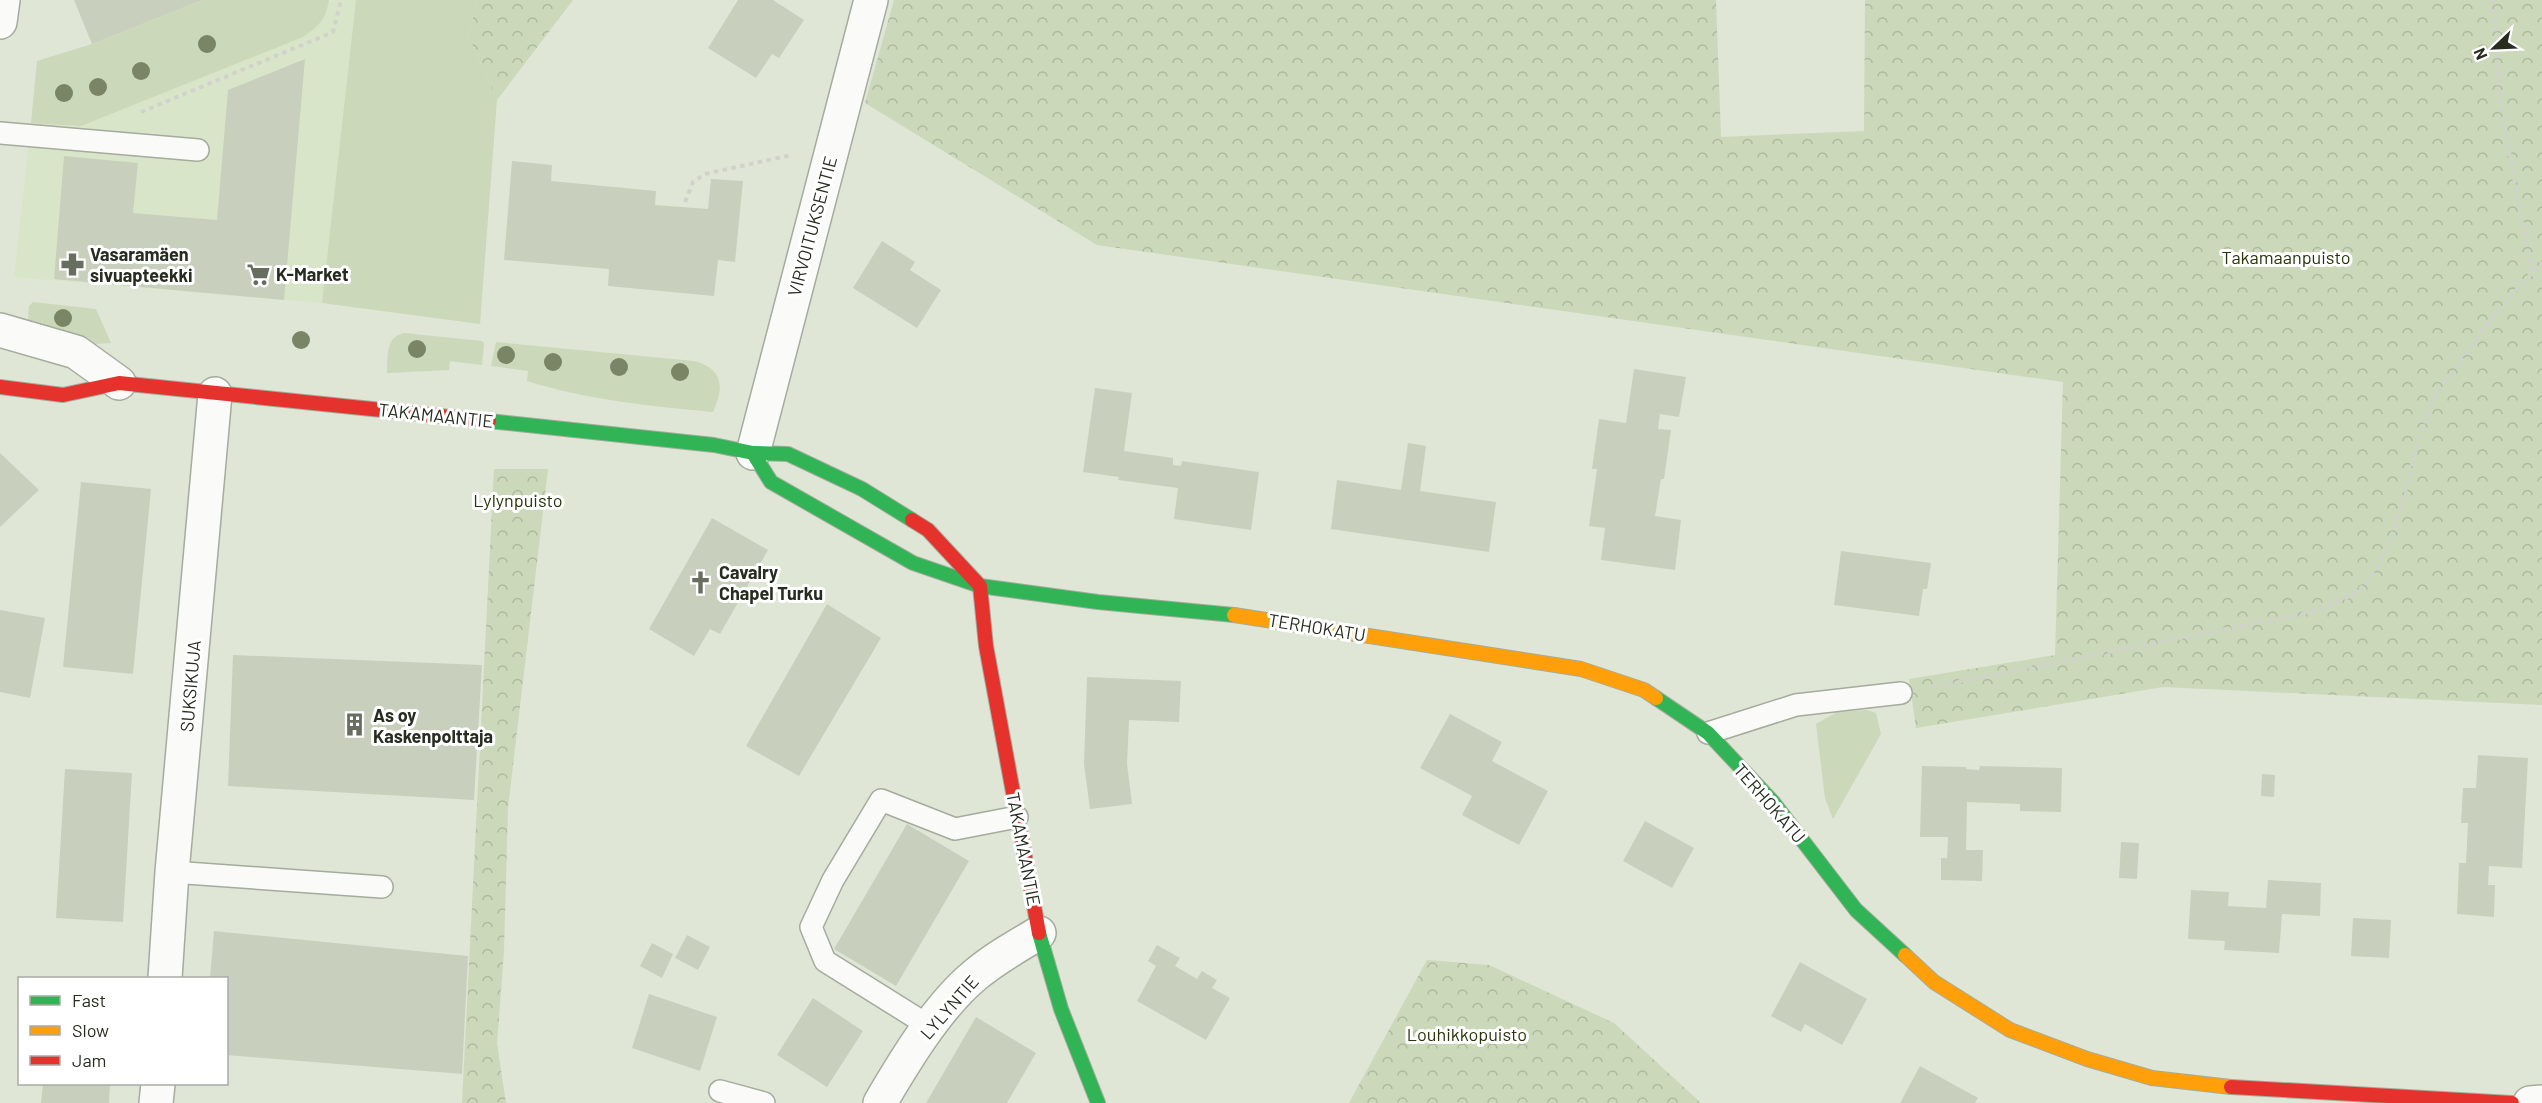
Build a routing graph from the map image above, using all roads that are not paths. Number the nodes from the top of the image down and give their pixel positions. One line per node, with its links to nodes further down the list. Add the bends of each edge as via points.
1 (3, 0): 3 (street)
2 (871, 0): 10 (street, VIRVOITUKSENTIE)
3 (0, 22)
4 (0, 133): 5 (lane)
5 (198, 150)
6 (0, 330): 7 (street, TAKAMAANTIE, via 76,352)
7 (119, 383): 8 (street, TAKAMAANTIE, via 63,395); 9 (street, TAKAMAANTIE)
8 (0, 387)
9 (215, 394): 10 (street, TAKAMAANTIE, via 396,410 714,445); 15 (street, SUKSIKUJA)
10 (753, 453): 11 (street, via 771,482 913,563); 11 (street, TAKAMAANTIE, via 788,454 862,489 928,530)
11 (980, 586): 13 (street, TERHOKATU, via 1250,616 1581,669 1644,690); 14 (street, TAKAMAANTIE, via 986,645)
12 (1902, 693): 13 (lane, via 1796,705)
13 (1708, 733): 27 (street, TERHOKATU, via 1773,802 1856,910 1882,936 1934,982 2010,1030 2152,1078 2221,1086)
14 (1017, 817): 17 (street, TAKAMAANTIE); 19 (lane, via 955,830 881,800 833,880 811,927 825,960)
15 (172, 872): 16 (lane); 18 (street, SUKSIKUJA)
16 (382, 887)
17 (1040, 933): 19 (street, LYLYNTIE, via 972,978); 26 (street, TAKAMAANTIE, via 1061,1009)
18 (165, 977)
19 (929, 1026): 25 (street, LYLYNTIE)
20 (158, 1085): 23 (street)
21 (720, 1091): 24 (lane)
22 (2542, 1102): 28 (street)
23 (156, 1103)
24 (764, 1103)
25 (880, 1103)
26 (1098, 1103)
27 (2512, 1103)
28 (2530, 1103)

